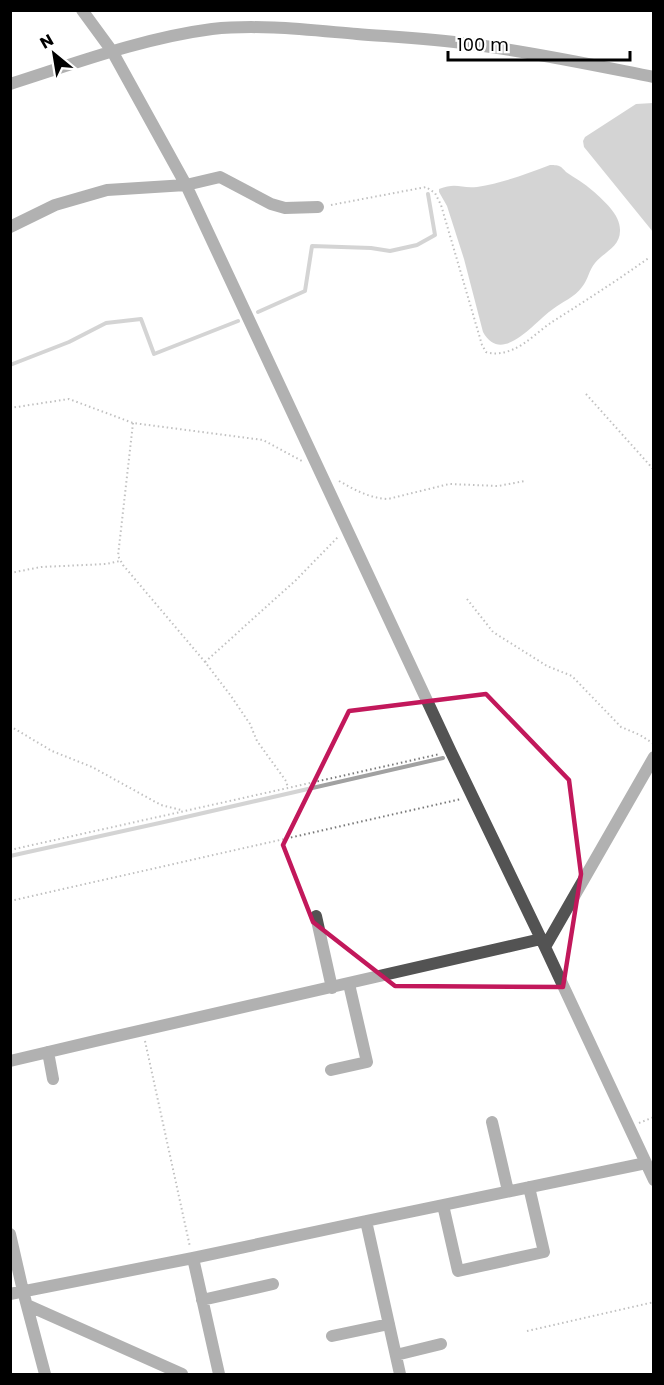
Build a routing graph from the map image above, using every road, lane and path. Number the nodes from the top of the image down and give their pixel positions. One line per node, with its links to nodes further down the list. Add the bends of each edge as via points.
1 (82, 10): 2 (street)
2 (112, 51): 3 (street, via 213,29 264,27 468,44); 4 (street); 5 (street)
3 (654, 77)
4 (10, 84)
5 (186, 185): 6 (street, via 220,177 271,204 285,208); 7 (street, via 107,190 55,205); 12 (street)
6 (318, 207): 8 (path, via 426,187 435,193 482,345 493,354 516,349)
7 (10, 227)
8 (650, 257)
9 (586, 394): 13 (path)
10 (10, 408): 11 (path, via 69,399)
11 (133, 423): 12 (path, via 262,440); 17 (path)
12 (319, 468): 14 (street)
13 (654, 470)
14 (324, 480): 15 (path, via 337,480 366,495 388,499 449,484 498,486); 16 (street)
15 (525, 481)
16 (347, 529): 20 (path); 23 (street)
17 (120, 561): 18 (path); 20 (path)
18 (10, 573)
19 (467, 599): 22 (path, via 494,632 547,666 572,676 621,727)
20 (205, 662): 25 (path, via 242,711)
21 (10, 726): 27 (path, via 161,805)
22 (654, 744)
23 (451, 752): 25 (path); 26 (street)
24 (654, 757): 31 (street)
25 (288, 788): 27 (path)
26 (473, 796): 29 (path); 31 (street)
27 (184, 811): 28 (path)
28 (10, 850)
29 (10, 901)
30 (316, 916): 33 (street)
31 (543, 943): 32 (street); 40 (street)
32 (349, 984): 33 (street); 37 (street, via 367,1062)
33 (332, 988): 34 (street)
34 (142, 1029): 35 (street); 47 (path)
35 (48, 1052): 36 (street); 38 (street)
36 (10, 1060)
37 (331, 1070)
38 (53, 1079)
39 (492, 1122): 43 (street)
40 (646, 1163): 41 (street); 42 (street)
41 (654, 1180)
42 (529, 1187): 43 (street); 44 (street, via 544,1252 458,1271)
43 (508, 1191): 44 (street)
44 (443, 1205): 45 (street)
45 (366, 1221): 47 (street); 53 (street)
46 (10, 1234): 49 (street)
47 (193, 1258): 49 (street); 50 (street)
48 (273, 1284): 50 (street)
49 (17, 1293): 52 (street)
50 (202, 1300): 60 (street)
51 (654, 1302): 54 (path)
52 (27, 1305): 58 (street); 59 (street)
53 (389, 1324): 55 (street); 57 (street)
54 (527, 1331)
55 (332, 1336)
56 (441, 1344): 57 (street)
57 (396, 1355): 61 (street)
58 (45, 1374)
59 (182, 1374)
60 (219, 1374)
61 (400, 1374)

